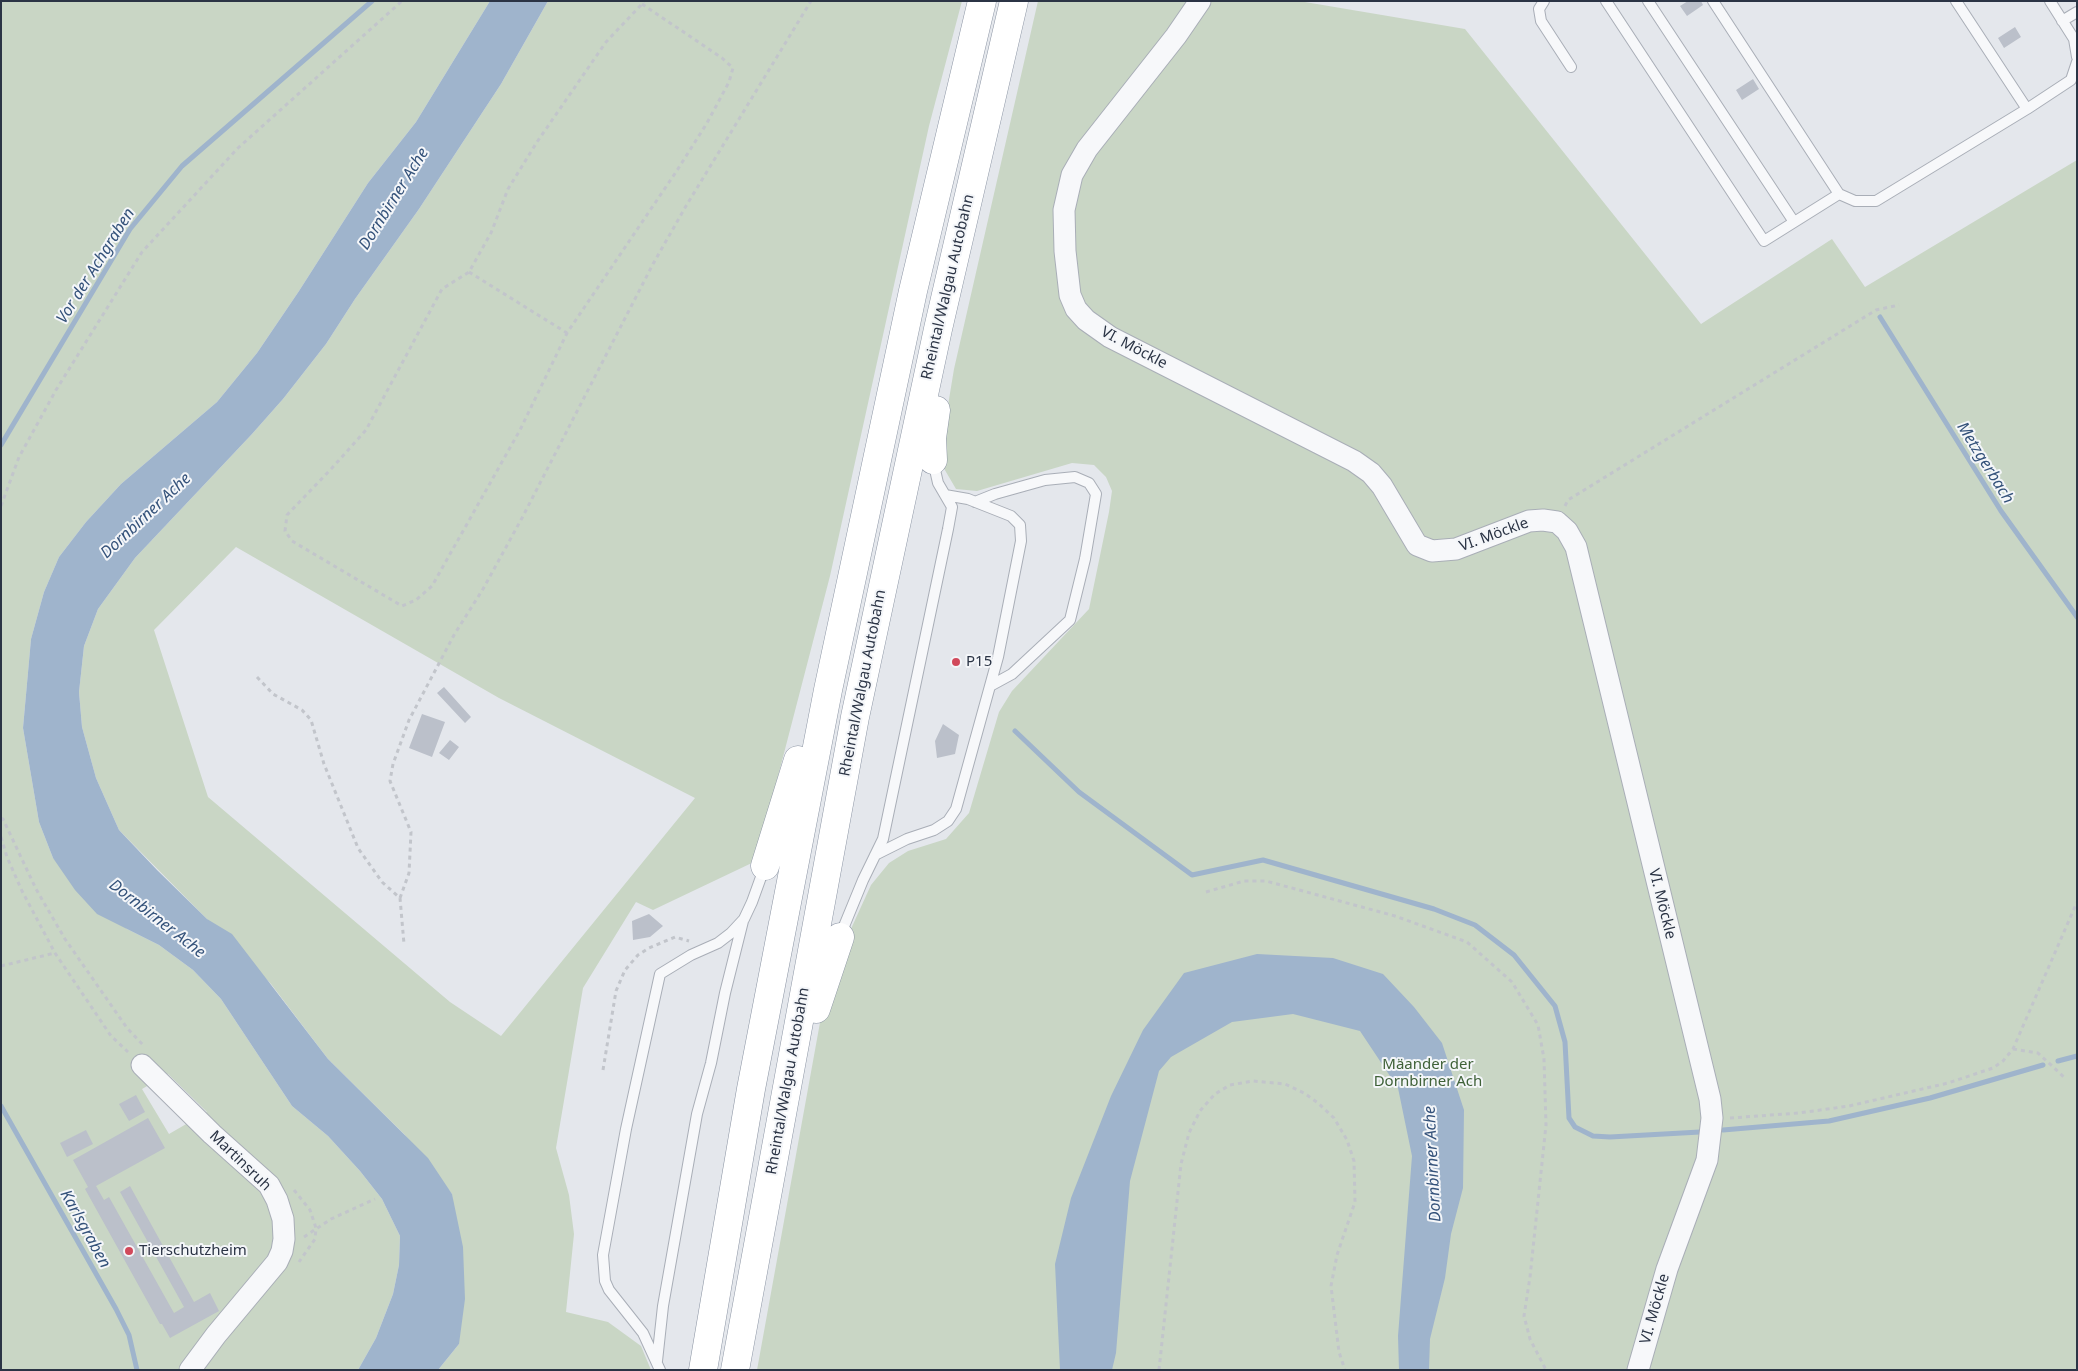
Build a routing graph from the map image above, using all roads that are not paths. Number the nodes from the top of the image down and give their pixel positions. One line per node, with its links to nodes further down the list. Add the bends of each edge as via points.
1 (982, 1): 23 (highway, Rheintal/Walgau Autobahn, via 915,281)
2 (1014, 1): 18 (highway, Rheintal/Walgau Autobahn)
3 (1200, 1): 34 (street, VI. Möckle, via 1087,149 1072,175 1064,210 1064,251 1070,295 1086,320 1110,337 1354,460 1382,486 1417,545 1432,551 1456,549 1529,521 1557,522 1567,531 1576,547 1710,1098 1712,1118 1707,1160 1666,1269)
4 (1544, 1): 14 (lane, via 1539,9 1541,21)
5 (1606, 1): 17 (lane, via 1764,241)
6 (1648, 1): 17 (lane)
7 (1713, 1): 16 (lane)
8 (1956, 1): 15 (lane)
9 (2050, 1): 11 (lane)
10 (2077, 12): 11 (lane)
11 (2062, 21): 12 (lane, via 2074,39)
12 (2077, 57)
13 (2077, 62): 15 (lane, via 2071,80)
14 (1572, 67)
15 (2027, 109): 16 (lane, via 1876,201 1856,201)
16 (1840, 194): 17 (lane)
17 (1794, 222)
18 (938, 329): 19 (highway, via 942,375 932,438); 29 (highway, Rheintal/Walgau Autobahn, via 855,718)
19 (933, 460): 20 (lane, via 938,483)
20 (945, 495): 21 (lane); 24 (lane, via 952,507 948,529 895,789 883,839)
21 (976, 502): 22 (lane, via 1011,516 1020,525 1021,541); 22 (lane, via 1045,480 1075,477 1089,483 1096,494 1070,620 1012,674)
22 (990, 686): 24 (lane, via 956,809 948,821)
23 (828, 690): 25 (highway, via 810,710 800,754); 32 (highway, Rheintal/Walgau Autobahn, via 751,1088)
24 (875, 855): 27 (lane)
25 (765, 866): 26 (lane)
26 (744, 920): 30 (lane, via 697,1114 663,1306); 30 (lane, via 718,943 660,974 626,1129 603,1255 605,1281 643,1333)
27 (840, 937): 29 (highway)
28 (142, 1065): 31 (street, Martinsruh, via 205,1128 269,1185 283,1220 284,1239 277,1262)
29 (785, 1095): 33 (highway, Rheintal/Walgau Autobahn)
30 (659, 1366)
31 (190, 1370)
32 (703, 1370)
33 (735, 1370)
34 (1638, 1370)

